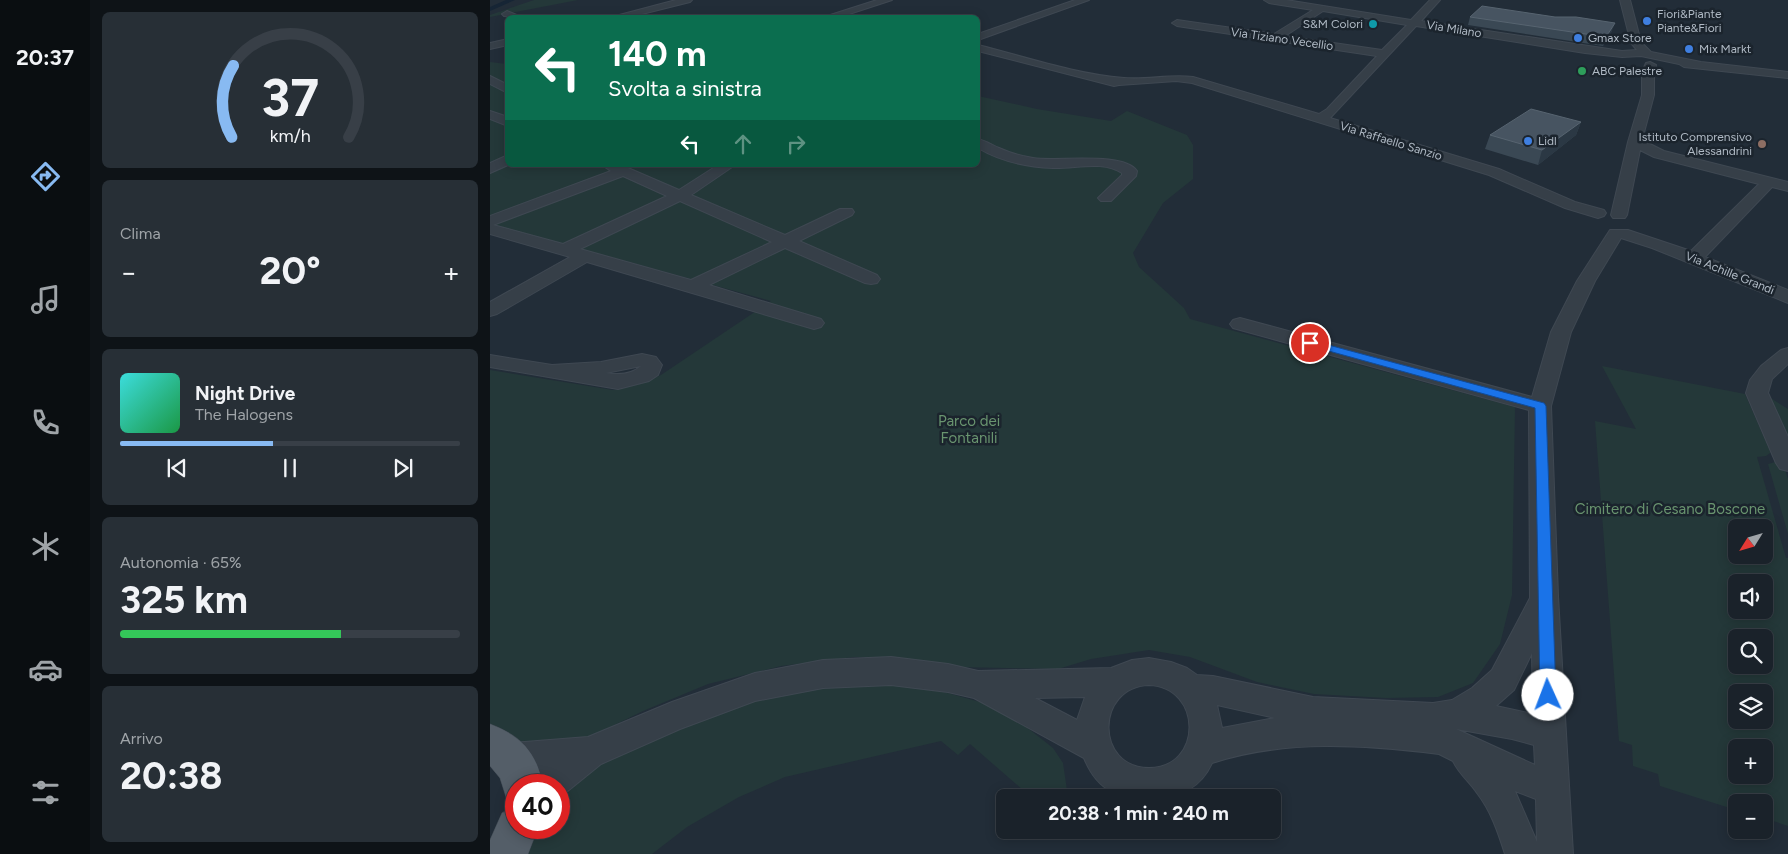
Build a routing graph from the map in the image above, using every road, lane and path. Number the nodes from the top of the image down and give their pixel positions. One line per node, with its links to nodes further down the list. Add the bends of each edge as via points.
1 (687, 0): 8 (street)
2 (887, 0): 9 (street)
3 (1084, 0): 12 (street)
4 (1270, 0): 7 (street, Via Milano)
5 (1435, 0): 10 (street)
6 (1625, 0): 15 (street)
7 (1322, 8): 10 (street, Via Milano); 13 (street)
8 (624, 15)
9 (834, 15)
10 (1414, 23): 18 (street); 19 (street, Via Milano)
11 (1177, 24): 13 (street, Via Tiziano Vecellio)
12 (980, 36)
13 (1275, 38): 18 (street, Via Tiziano Vecellio)
14 (505, 43): 16 (street)
15 (1636, 43): 19 (street); 20 (street)
16 (490, 46)
17 (980, 49): 26 (street, Via Raffaello Sanzio, via 1126,86 1182,82 1209,85)
18 (1386, 54): 26 (street, via 1331,112)
19 (1629, 60): 20 (street, Via Milano); 23 (street)
20 (1654, 60): 21 (street); 23 (street)
21 (1788, 75)
22 (490, 79): 24 (street)
23 (1648, 80): 30 (street, via 1648,96)
24 (505, 88)
25 (490, 115): 27 (street)
26 (1320, 119): 44 (street, Via Raffaello Sanzio, via 1494,172)
27 (505, 121)
28 (505, 123): 29 (street)
29 (490, 128)
30 (1635, 142): 39 (street, via 1659,154); 44 (street, via 1624,200)
31 (980, 144): 32 (street)
32 (1023, 160): 37 (street); 42 (street, via 1125,167 1130,172 1129,176)
33 (505, 161): 36 (street)
34 (613, 167): 38 (street)
35 (725, 167): 41 (street)
36 (490, 169)
37 (1011, 170)
38 (624, 172): 41 (street); 45 (street)
39 (1768, 182): 40 (street); 50 (street)
40 (1788, 187)
41 (679, 196): 48 (street); 49 (street)
42 (1106, 198)
43 (846, 212): 48 (street)
44 (1602, 218): 47 (street); 47 (street, Via Raffaello Sanzio, via 1629,220); 52 (street)
45 (490, 221)
46 (490, 229): 49 (street)
47 (1624, 231): 50 (street, Via Achille Grandi); 52 (street)
48 (785, 241): 51 (street); 53 (street)
49 (573, 252): 53 (street); 54 (street); 56 (street)
50 (1693, 258): 55 (street, Via Achille Grandi)
51 (871, 279)
52 (1586, 280): 62 (street, via 1561,332)
53 (694, 286): 57 (street)
54 (490, 295)
55 (1788, 297)
56 (490, 310)
57 (814, 323)
58 (1240, 324): 62 (street)
59 (1788, 354): 63 (street, via 1757,384 1761,404)
60 (490, 361): 61 (street)
61 (553, 371)
62 (1540, 406): 64 (street)
63 (1786, 455)
64 (1544, 596): 68 (street, via 1503,680); 69 (street)
65 (1115, 682): 66 (street); 67 (street, via 1130,675 1151,672 1171,676); 70 (street, via 1094,708 1091,728)
66 (978, 685): 70 (street); 72 (street, via 891,671 823,674 755,687 672,717)
67 (1190, 689): 68 (street, via 1213,690 1313,712 1433,718); 71 (street, via 1198,697 1206,716 1207,737)
68 (1456, 729): 69 (street, via 1512,724); 71 (street, via 1442,739 1327,730 1278,733); 75 (street, via 1514,774); 78 (street, via 1502,797)
69 (1549, 734): 75 (street)
70 (1095, 747): 71 (street, via 1114,772 1134,781 1149,783 1164,782 1185,772)
71 (1203, 750)
72 (590, 753): 73 (street); 74 (street)
73 (508, 762)
74 (563, 774)
75 (1552, 788): 79 (street)
76 (512, 839): 77 (main road)
77 (506, 854)
78 (1523, 854)
79 (1555, 854)

